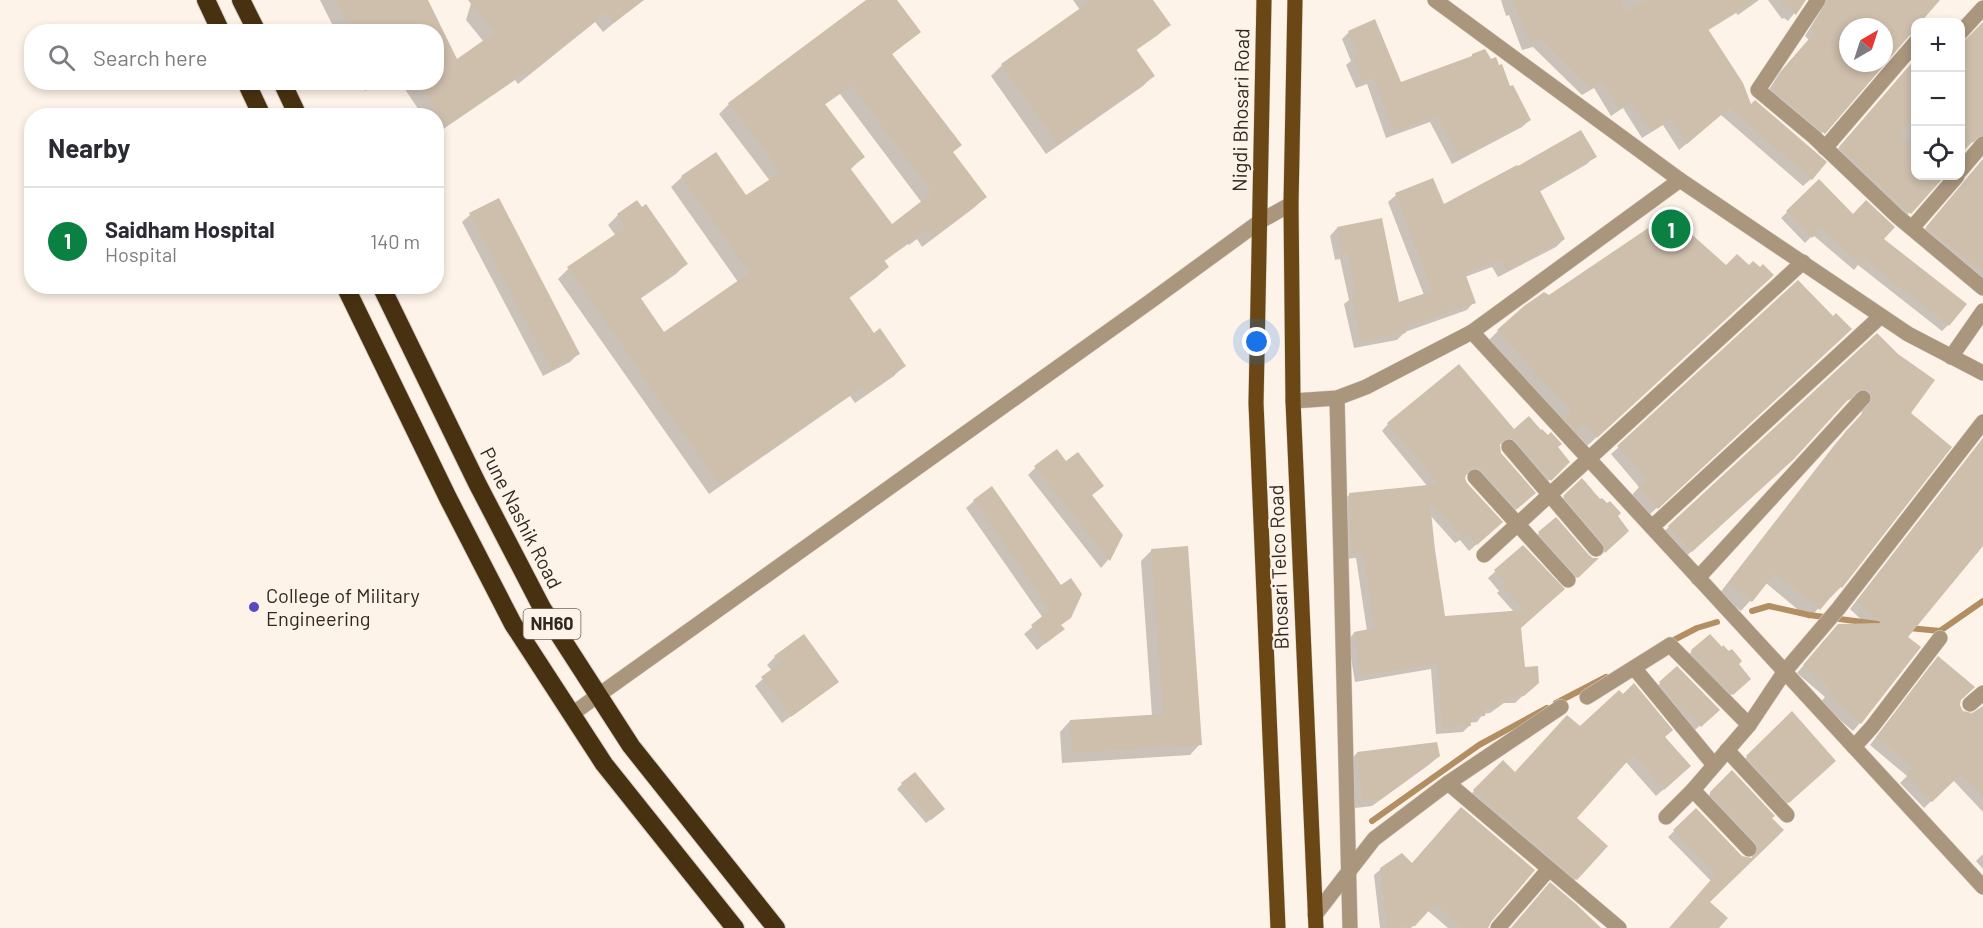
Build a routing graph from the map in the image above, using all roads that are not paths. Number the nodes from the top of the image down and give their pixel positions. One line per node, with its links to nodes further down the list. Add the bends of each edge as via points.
1 (206, 0): 8 (highway)
2 (242, 0): 9 (highway)
3 (1264, 0): 22 (main road, Nigdi Bhosari Road)
4 (1295, 0): 21 (main road)
5 (1436, 0): 19 (street)
6 (1818, 0): 17 (street, via 1758,90)
7 (1983, 8): 10 (street)
8 (217, 24)
9 (253, 24)
10 (1965, 28)
11 (1911, 48): 17 (street)
12 (250, 90): 14 (highway)
13 (286, 90): 15 (highway)
14 (258, 108)
15 (294, 108)
16 (1983, 144): 18 (street)
17 (1825, 148): 23 (street)
18 (1965, 165)
19 (1680, 180): 24 (street); 30 (street)
20 (1953, 180): 23 (street)
21 (1291, 204): 22 (street); 35 (main road, Bhosari Telco Road)
22 (1259, 222): 51 (street); 71 (main road, Bhosari Telco Road, via 1256,403)
23 (1912, 228): 25 (street)
24 (1803, 262): 29 (street); 38 (street)
25 (1983, 288)
26 (349, 294): 55 (highway, NH60, via 513,624)
27 (385, 294): 51 (highway, Pune Nashik Road / NH60, via 542,608)
28 (1983, 311): 31 (street)
29 (1881, 315): 31 (street); 42 (street)
30 (1473, 332): 33 (street); 38 (street)
31 (1950, 357): 32 (street)
32 (1983, 373)
33 (1337, 398): 35 (street); 66 (street)
34 (1863, 398): 45 (street)
35 (1293, 401): 68 (main road, Bhosari Telco Road)
36 (1983, 422): 49 (street, via 1838,609)
37 (1509, 447): 40 (street)
38 (1589, 459): 40 (street); 42 (street)
39 (1475, 477): 41 (street)
40 (1550, 495): 41 (street); 43 (street)
41 (1518, 524): 44 (street); 46 (street)
42 (1652, 528): 45 (street)
43 (1596, 549)
44 (1484, 555)
45 (1698, 578): 49 (street)
46 (1568, 580)
47 (1940, 638): 57 (street)
48 (1635, 669): 52 (street); 56 (street, via 1670,645); 59 (street)
49 (1785, 670): 56 (street); 57 (street)
50 (1983, 693): 53 (street)
51 (598, 695): 55 (street); 70 (highway, Pune Nashik Road / NH60, via 631,746)
52 (1587, 697)
53 (1970, 704)
54 (1561, 707): 60 (street)
55 (572, 714): 69 (highway, NH60, via 604,764)
56 (1749, 725): 58 (street)
57 (1854, 747): 67 (street)
58 (1727, 750): 59 (street); 62 (street)
59 (1714, 765): 61 (street)
60 (1448, 783): 65 (street); 66 (street, via 1374,839)
61 (1693, 790): 63 (street); 64 (street)
62 (1787, 815)
63 (1666, 817)
64 (1749, 849)
65 (1549, 869): 73 (street); 74 (street)
66 (1349, 872): 68 (street); 72 (street)
67 (1983, 887)
68 (1315, 922)
69 (735, 928)
70 (776, 928)
71 (1278, 928)
72 (1350, 928)
73 (1498, 928)
74 (1619, 928)

